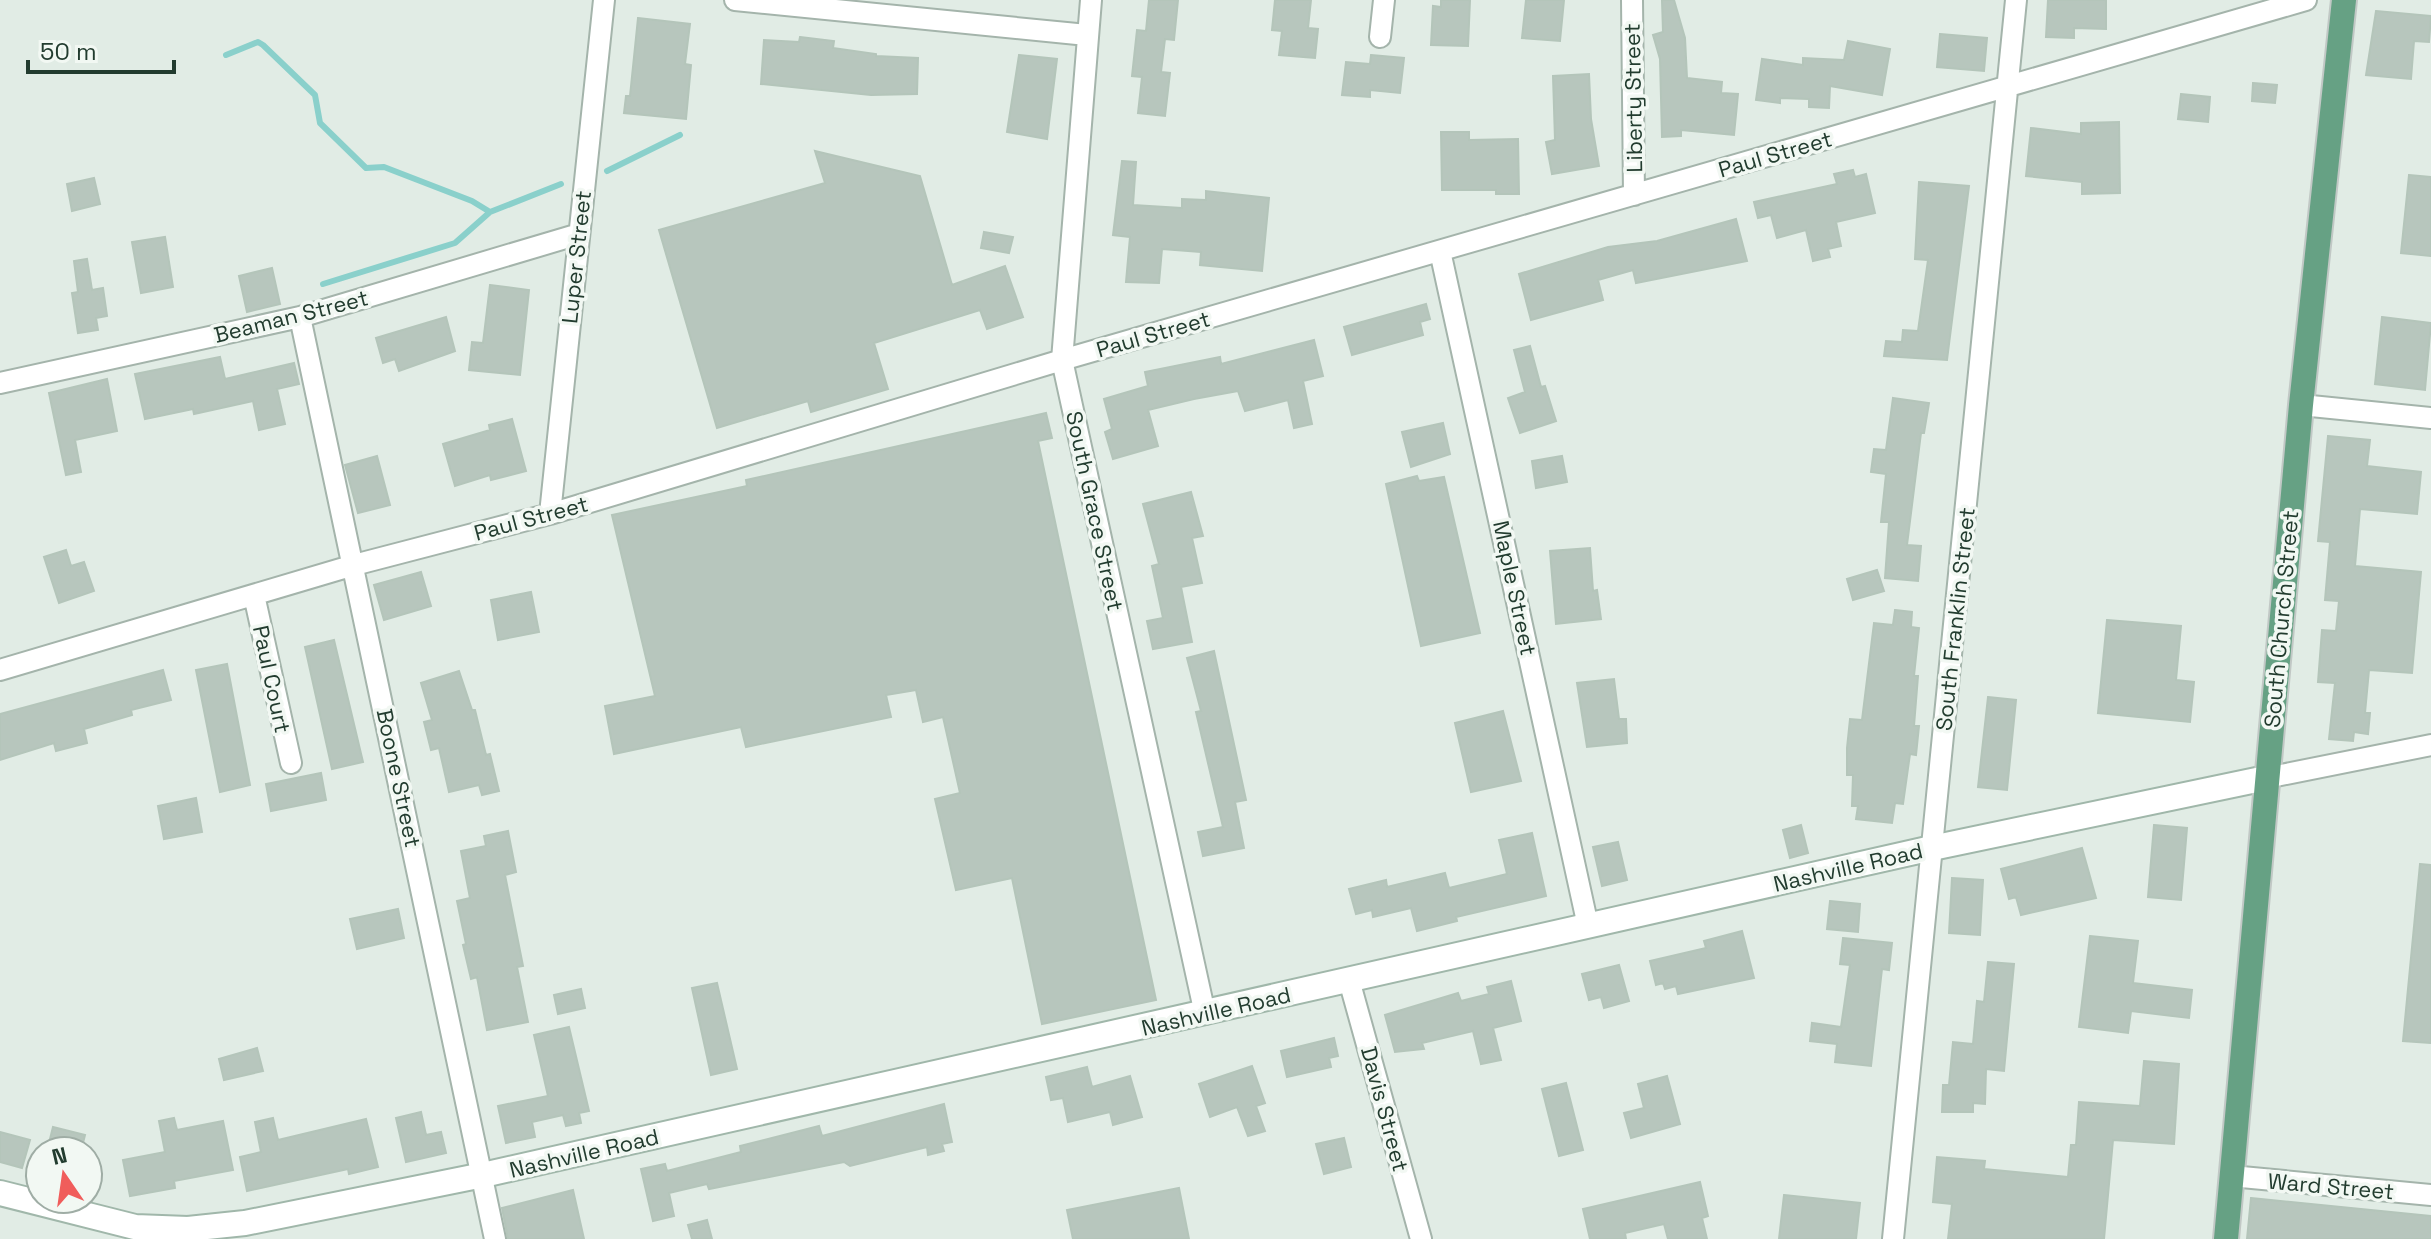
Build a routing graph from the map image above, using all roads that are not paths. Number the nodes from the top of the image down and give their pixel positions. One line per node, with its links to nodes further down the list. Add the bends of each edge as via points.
1 (604, 0): 13 (street, Luper Street)
2 (735, 0): 9 (street)
3 (1091, 0): 9 (street, South Grace Street)
4 (1384, 0): 10 (street)
5 (1632, 0): 12 (street, Liberty Street)
6 (2016, 0): 11 (street, South Franklin Street)
7 (2306, 0): 11 (street, Paul Street)
8 (2344, 0): 18 (main road, South Church Street)
9 (1087, 35): 16 (street, South Grace Street)
10 (1380, 37)
11 (2007, 86): 12 (street, Paul Street); 27 (street, South Franklin Street)
12 (1634, 195): 14 (street, Paul Street)
13 (579, 234): 15 (street, Beaman Street); 20 (street, Luper Street)
14 (1440, 251): 16 (street, Paul Street); 28 (street, Maple Street)
15 (300, 317): 17 (street, Beaman Street); 21 (street, Boone Street)
16 (1062, 360): 20 (street, Paul Street); 30 (street, South Grace Street)
17 (0, 383)
18 (2301, 405): 19 (street); 26 (main road, South Church Street)
19 (2431, 418)
20 (550, 514): 21 (street, Paul Street)
21 (354, 565): 22 (street, Paul Street); 31 (street, Boone Street)
22 (254, 595): 23 (street, Paul Street); 25 (street, Paul Court)
23 (0, 670)
24 (2431, 745): 26 (street, Nashville Road)
25 (291, 763)
26 (2266, 778): 27 (main road, Nashville Road); 32 (main road, South Church Street)
27 (1932, 848): 28 (main road, Nashville Road); 38 (street, South Franklin Street)
28 (1588, 926): 29 (main road, Nashville Road)
29 (1349, 980): 30 (main road, Nashville Road); 37 (street, Davis Street)
30 (1205, 1014): 31 (main road, Nashville Road)
31 (483, 1175): 35 (main road, Nashville Road, via 245,1223); 36 (street, Boone Street)
32 (2231, 1176): 34 (street, Ward Street); 39 (main road, South Church Street)
33 (0, 1193): 35 (main road, Nashville Road)
34 (2431, 1195)
35 (134, 1233)
36 (495, 1239)
37 (1421, 1239)
38 (1893, 1239)
39 (2226, 1239)

